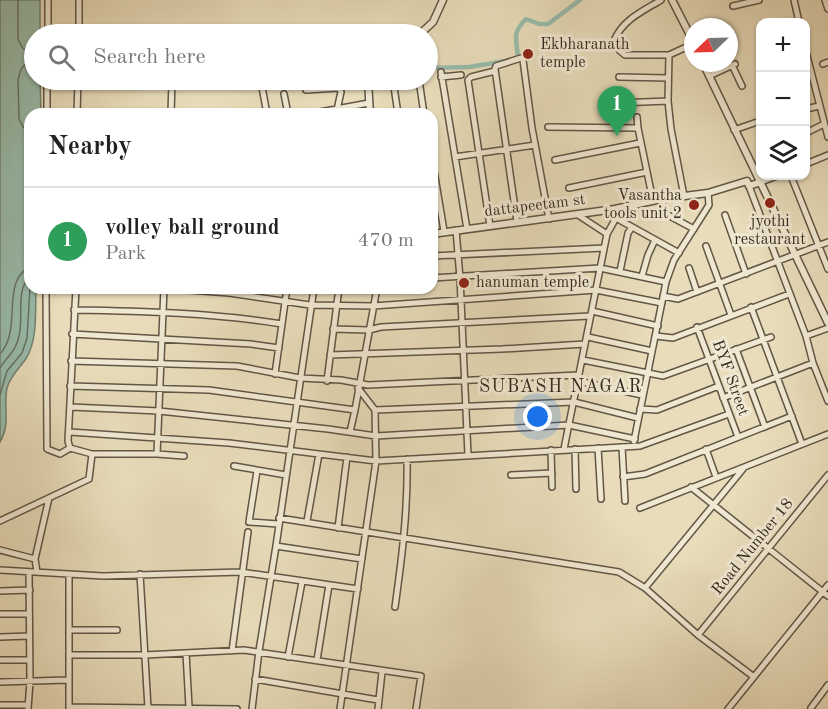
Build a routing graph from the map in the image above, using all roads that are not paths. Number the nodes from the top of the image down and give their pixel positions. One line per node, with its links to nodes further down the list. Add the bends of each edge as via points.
1 (48, 0): 12 (street)
2 (79, 0): 13 (street)
3 (443, 0): 14 (street)
4 (661, 0): 17 (street, via 626,22 614,41 625,55)
5 (672, 0): 15 (street)
6 (759, 0): 9 (street)
7 (794, 0): 11 (street)
8 (825, 0): 10 (street)
9 (733, 6)
10 (828, 9)
11 (798, 18)
12 (48, 24)
13 (79, 24)
14 (431, 24)
15 (684, 25)
16 (684, 48): 17 (street)
17 (669, 55): 24 (street)
18 (810, 69): 38 (street)
19 (495, 71): 59 (street, via 496,66 522,59); 60 (street); 61 (street, via 468,80)
20 (707, 72): 22 (street)
21 (460, 75): 63 (street, via 441,75)
22 (709, 76): 25 (street, via 734,65); 55 (street)
23 (620, 77): 24 (street)
24 (668, 78): 35 (street)
25 (742, 87)
26 (47, 90): 39 (street)
27 (78, 90): 40 (street)
28 (172, 90): 41 (street)
29 (263, 90): 42 (street)
30 (340, 90): 44 (street)
31 (368, 90): 36 (street)
32 (394, 90): 47 (street)
33 (420, 90): 48 (street)
34 (284, 94): 43 (street)
35 (668, 101): 37 (street); 74 (street)
36 (369, 103): 45 (street); 46 (street)
37 (618, 103)
38 (819, 106): 49 (street); 52 (street)
39 (47, 108)
40 (77, 108)
41 (171, 108)
42 (266, 108)
43 (287, 108)
44 (337, 108)
45 (351, 108)
46 (369, 108)
47 (397, 108)
48 (423, 108)
49 (810, 108)
50 (637, 117): 54 (street)
51 (756, 122): 55 (street)
52 (824, 124): 56 (street); 57 (street)
53 (548, 127): 54 (street)
54 (638, 128): 58 (street)
55 (734, 130): 69 (street)
56 (810, 131)
57 (828, 137)
58 (640, 143): 64 (street); 66 (street)
59 (535, 145): 60 (street); 81 (street)
60 (508, 149): 61 (street); 82 (street)
61 (480, 153): 63 (street); 83 (street)
62 (828, 155): 65 (street)
63 (455, 157): 85 (street)
64 (555, 160)
65 (810, 162)
66 (647, 172): 71 (street); 76 (street)
67 (766, 180): 69 (street)
68 (793, 180): 94 (street)
69 (761, 182): 70 (street, dattapeetam st); 99 (street)
70 (748, 184): 72 (street, dattapeetam st); 100 (street)
71 (569, 188)
72 (708, 192): 74 (street, dattapeetam st); 86 (street, via 709,205)
73 (438, 195): 88 (street)
74 (684, 196): 75 (street, dattapeetam st)
75 (662, 199): 76 (street, dattapeetam st); 86 (street, via 666,214)
76 (653, 201): 77 (street, dattapeetam st)
77 (615, 209): 78 (street, dattapeetam st); 80 (street)
78 (578, 215): 81 (street, dattapeetam st); 90 (street)
79 (725, 215): 105 (street)
80 (616, 218): 84 (street); 90 (street)
81 (549, 219): 82 (street, dattapeetam st)
82 (517, 222): 83 (street, dattapeetam st)
83 (492, 225): 85 (street, dattapeetam st)
84 (632, 227): 91 (street); 104 (street)
85 (467, 229): 87 (street, dattapeetam st)
86 (694, 229): 96 (street)
87 (456, 230): 88 (street, dattapeetam st); 97 (street)
88 (444, 231): 89 (street, dattapeetam st)
89 (438, 232)
90 (607, 234): 95 (street)
91 (655, 240): 96 (street); 106 (street)
92 (828, 243): 94 (street)
93 (706, 246): 110 (street)
94 (819, 246): 99 (street); 103 (street)
95 (604, 248): 97 (street); 101 (street)
96 (679, 253): 109 (street)
97 (458, 254): 98 (street); 108 (street)
98 (438, 256)
99 (795, 256): 100 (street); 135 (street)
100 (777, 262): 105 (street); 121 (street)
101 (600, 268): 104 (street); 108 (street); 111 (street)
102 (689, 268): 112 (street)
103 (828, 268)
104 (620, 272): 106 (street)
105 (746, 274): 110 (street)
106 (642, 276): 109 (street)
107 (438, 278): 108 (street)
108 (460, 278): 123 (street)
109 (666, 282): 122 (street)
110 (720, 284): 112 (street); 133 (street)
111 (596, 290): 123 (street); 125 (street); 132 (street)
112 (697, 292): 122 (street, via 674,299)
113 (46, 294): 201 (street, via 47,449 60,454)
114 (75, 294): 130 (street)
115 (164, 294): 131 (street)
116 (252, 294): 124 (street)
117 (286, 294): 124 (street)
118 (313, 294): 126 (street)
119 (338, 294): 127 (street)
120 (376, 294): 128 (street)
121 (789, 294): 129 (street); 144 (street)
122 (663, 296): 125 (street)
123 (461, 300): 128 (street); 134 (street)
124 (285, 303): 126 (street); 136 (street)
125 (662, 303): 137 (street)
126 (310, 305): 127 (street); 164 (street)
127 (336, 305): 128 (street); 140 (street)
128 (373, 306): 141 (street)
129 (751, 307): 133 (street); 148 (street)
130 (74, 309): 131 (street); 142 (street)
131 (163, 312): 136 (street); 147 (street)
132 (591, 314): 134 (street); 137 (street); 145 (street)
133 (731, 315): 138 (street)
134 (462, 323): 141 (street); 152 (street)
135 (828, 323)
136 (282, 324): 150 (street)
137 (658, 327): 143 (street)
138 (697, 327): 143 (street, via 673,338); 156 (street, BYF Street)
139 (828, 328): 144 (street)
140 (333, 329): 141 (street); 155 (street)
141 (369, 330): 154 (street)
142 (72, 334): 147 (street); 158 (street)
143 (656, 336): 153 (street)
144 (806, 336): 160 (street)
145 (588, 337): 149 (street); 153 (street)
146 (771, 337): 148 (street)
147 (162, 338): 150 (street); 159 (street)
148 (764, 339): 151 (street); 163 (street)
149 (585, 344): 152 (street); 157 (street)
150 (279, 348): 161 (street)
151 (736, 349): 156 (street); 172 (street)
152 (464, 351): 154 (street); 167 (street)
153 (652, 351): 162 (street)
154 (365, 354): 155 (street); 169 (street)
155 (330, 355): 166 (street)
156 (710, 359): 162 (street, via 663,376); 170 (street, BYF Street)
157 (583, 360): 162 (street); 165 (street)
158 (71, 361): 159 (street); 168 (street)
159 (162, 363): 161 (street, via 237,366); 171 (street)
160 (813, 363): 163 (street); 176 (street)
161 (274, 374): 164 (street)
162 (647, 374): 173 (street)
163 (777, 377): 172 (street); 185 (street)
164 (300, 378): 166 (street); 175 (street)
165 (579, 378): 167 (street); 173 (street); 177 (street)
166 (327, 381): 169 (street, via 341,380)
167 (465, 382): 169 (street); 178 (street)
168 (70, 386): 171 (street); 179 (street)
169 (359, 386): 181 (street); 182 (street)
170 (719, 386): 174 (street, BYF Street); 180 (street, via 657,410)
171 (160, 388): 175 (street); 183 (street)
172 (750, 388): 174 (street); 189 (street)
173 (642, 395): 180 (street)
174 (723, 398): 184 (street, BYF Street)
175 (297, 401): 181 (street); 187 (street)
176 (828, 401)
177 (574, 402): 178 (street); 186 (street); 188 (street)
178 (466, 405): 182 (street); 190 (street)
179 (71, 407): 183 (street); 191 (street)
180 (640, 409): 186 (street)
181 (355, 410): 192 (street)
182 (375, 410): 194 (street)
183 (159, 411): 187 (street); 195 (street)
184 (729, 414): 196 (street, BYF Street); 199 (street)
185 (792, 416): 189 (street); 198 (street)
186 (638, 418): 197 (street)
187 (293, 425): 192 (street); 207 (street)
188 (569, 425): 190 (street); 197 (street); 203 (street)
189 (765, 427): 196 (street)
190 (467, 430): 194 (street); 211 (street)
191 (70, 432): 195 (street); 201 (street)
192 (350, 432): 194 (street)
193 (828, 434): 198 (street)
194 (376, 436): 215 (street)
195 (157, 437): 207 (street); 209 (street)
196 (738, 437): 205 (street)
197 (635, 439): 199 (street)
198 (802, 444): 217 (street)
199 (634, 446): 200 (street)
200 (622, 447): 202 (street); 223 (street)
201 (70, 448): 208 (street)
202 (598, 448): 204 (street); 229 (street)
203 (564, 449): 204 (street); 206 (street)
204 (575, 449): 227 (street)
205 (706, 449): 223 (street, via 645,474); 224 (street)
206 (550, 450): 211 (street); 219 (street)
207 (290, 451): 210 (street); 222 (street)
208 (92, 454): 209 (street); 228 (street, via 89,479)
209 (157, 454): 212 (street)
210 (319, 454): 213 (street); 235 (street)
211 (468, 455): 214 (street)
212 (184, 456)
213 (347, 457): 215 (street); 236 (street)
214 (407, 459): 215 (street); 239 (street)
215 (376, 461): 238 (street)
216 (234, 466): 218 (street)
217 (744, 468): 224 (street); 231 (street)
218 (257, 471): 222 (street); 234 (street, via 249,522)
219 (552, 473): 220 (street); 225 (street)
220 (511, 475)
221 (828, 475): 242 (street, Road Number 18)
222 (286, 476): 234 (street)
223 (623, 477): 230 (street)
224 (716, 477): 226 (street)
225 (552, 487)
226 (691, 487): 231 (street); 232 (street)
227 (576, 489)
228 (49, 498): 233 (street); 243 (street)
229 (601, 499)
230 (625, 501)
231 (714, 506): 242 (street); 255 (street)
232 (640, 508)
233 (0, 521)
234 (278, 521): 235 (street); 240 (street)
235 (307, 521): 236 (street)
236 (338, 528): 238 (street)
237 (248, 532): 248 (street)
238 (366, 532): 239 (street); 244 (street)
239 (405, 537): 255 (street, via 610,570); 260 (street)
240 (276, 546): 244 (street); 251 (street)
241 (0, 550): 243 (street)
242 (768, 550): 259 (street); 265 (street, Road Number 18)
243 (35, 559): 247 (street)
244 (362, 559): 256 (street)
245 (0, 570): 246 (street)
246 (29, 572): 247 (street); 257 (street)
247 (37, 572): 249 (street)
248 (241, 572): 250 (street); 251 (street); 268 (street)
249 (69, 574): 250 (street); 263 (street)
250 (140, 574): 272 (street)
251 (271, 575): 252 (street); 269 (street)
252 (302, 582): 253 (street); 273 (street)
253 (329, 585): 256 (street); 276 (street)
254 (828, 585): 259 (street)
255 (645, 588): 265 (street)
256 (358, 589): 277 (street)
257 (30, 590): 258 (street); 262 (street)
258 (0, 591)
259 (825, 594): 279 (street)
260 (395, 607)
261 (0, 614): 262 (street)
262 (28, 614): 266 (street)
263 (69, 630): 264 (street); 271 (street)
264 (117, 630)
265 (698, 635): 279 (street)
266 (29, 636): 267 (street); 275 (street)
267 (0, 637)
268 (232, 651): 269 (street); 270 (street)
269 (259, 651): 273 (street); 280 (street)
270 (186, 653): 272 (street); 289 (street)
271 (69, 655): 272 (street); 281 (street)
272 (145, 655): 291 (street)
273 (288, 657): 276 (street)
274 (0, 660): 275 (street)
275 (29, 660): 282 (street)
276 (317, 660): 277 (street)
277 (347, 665): 278 (street); 285 (street)
278 (382, 672): 286 (street); 299 (street, via 421,676)
279 (754, 677): 300 (street)
280 (255, 679): 285 (street); 296 (street)
281 (68, 680): 282 (street); 290 (street)
282 (30, 681): 283 (street); 288 (street)
283 (0, 682)
284 (828, 685): 293 (street)
285 (342, 695): 286 (street); 297 (street)
286 (378, 700): 298 (street)
287 (0, 705): 288 (street)
288 (28, 707)
289 (189, 707): 292 (street); 294 (street)
290 (69, 708): 291 (street)
291 (148, 708): 292 (street)
292 (179, 708)
293 (811, 708)
294 (228, 709): 295 (street)
295 (237, 709)
296 (252, 709)
297 (339, 709)
298 (378, 709)
299 (416, 709)
300 (728, 709)

